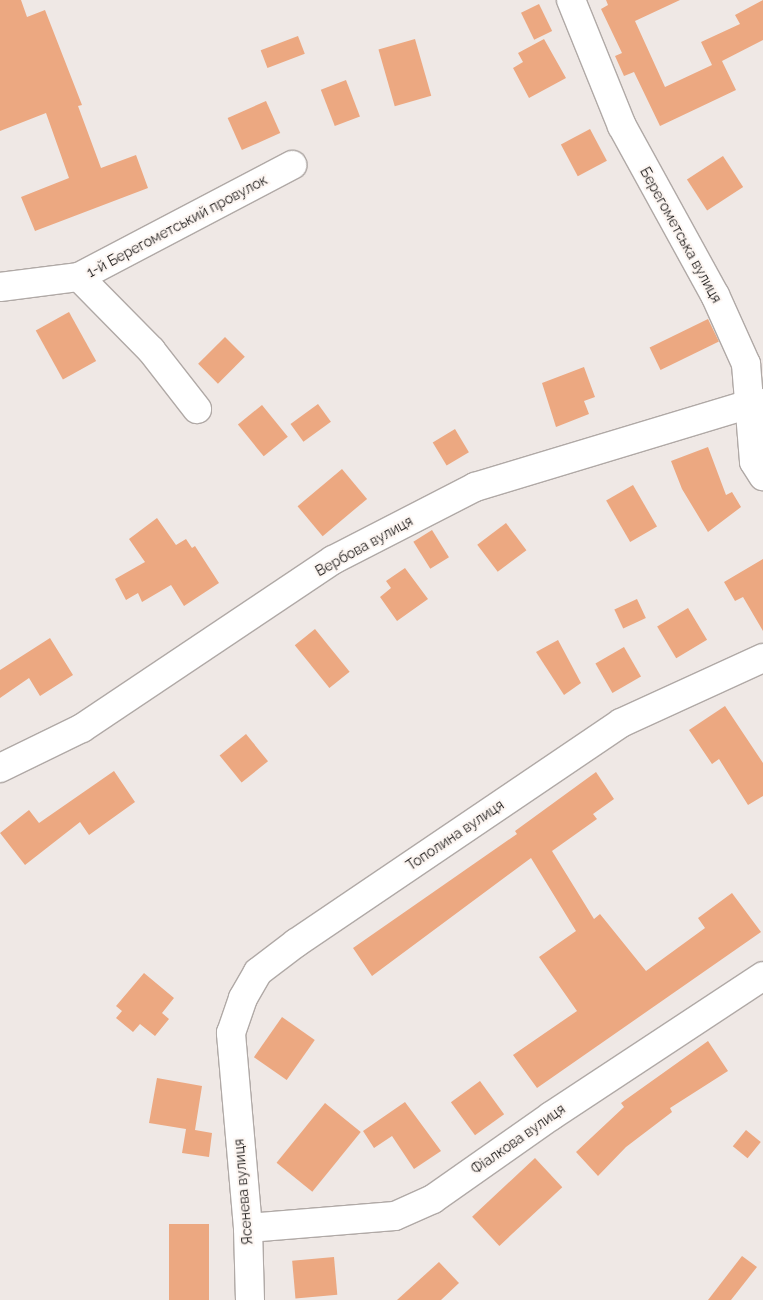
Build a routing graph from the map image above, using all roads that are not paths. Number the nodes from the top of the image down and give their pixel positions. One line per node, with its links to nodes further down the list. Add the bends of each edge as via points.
1 (571, 0): 5 (street, Берегометська вулиця, via 622,126 715,295 746,364)
2 (292, 165): 3 (street, 1-й Берегометський провулок)
3 (79, 278): 4 (street, 1-й Берегометський провулок); 6 (street, via 150,350)
4 (0, 287)
5 (755, 404): 7 (street, Берегометська вулиця, via 754,462); 9 (street, Вербова вулиця, via 475,487 334,560 82,728)
6 (197, 409)
7 (763, 476)
8 (763, 658): 11 (street, Тополина вулиця, via 621,723 258,972 231,1033)
9 (0, 768)
10 (763, 976): 12 (street, Фіалкова вулиця, via 551,1116 433,1199 395,1216)
11 (234, 1084): 12 (street, Ясенева вулиця)
12 (248, 1228): 13 (street, Ясенева вулиця)
13 (250, 1300)

